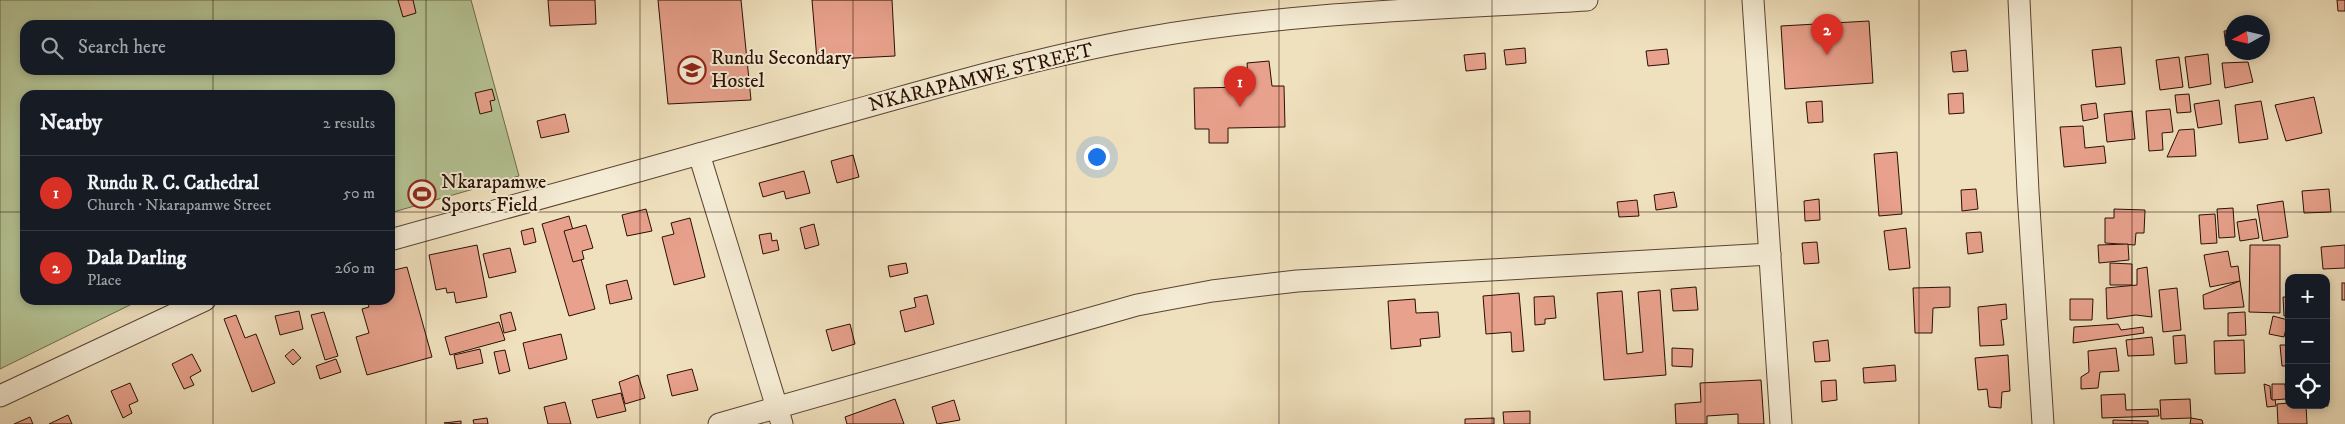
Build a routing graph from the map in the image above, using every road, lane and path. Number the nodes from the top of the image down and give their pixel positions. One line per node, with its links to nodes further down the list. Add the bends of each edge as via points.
1 (1587, 0): 4 (street, NKARAPAMWE STREET, via 1304,18 1227,25 1144,38 1069,53)
2 (1753, 0): 6 (street)
3 (2019, 0): 12 (street)
4 (699, 154): 5 (street, NKARAPAMWE STREET); 9 (street)
5 (395, 239)
6 (1770, 254): 9 (street, via 1297,281 1231,288 1137,305); 11 (street)
7 (194, 305): 8 (street)
8 (0, 396)
9 (779, 416): 10 (street)
10 (719, 424)
11 (1781, 424)
12 (2043, 424)

